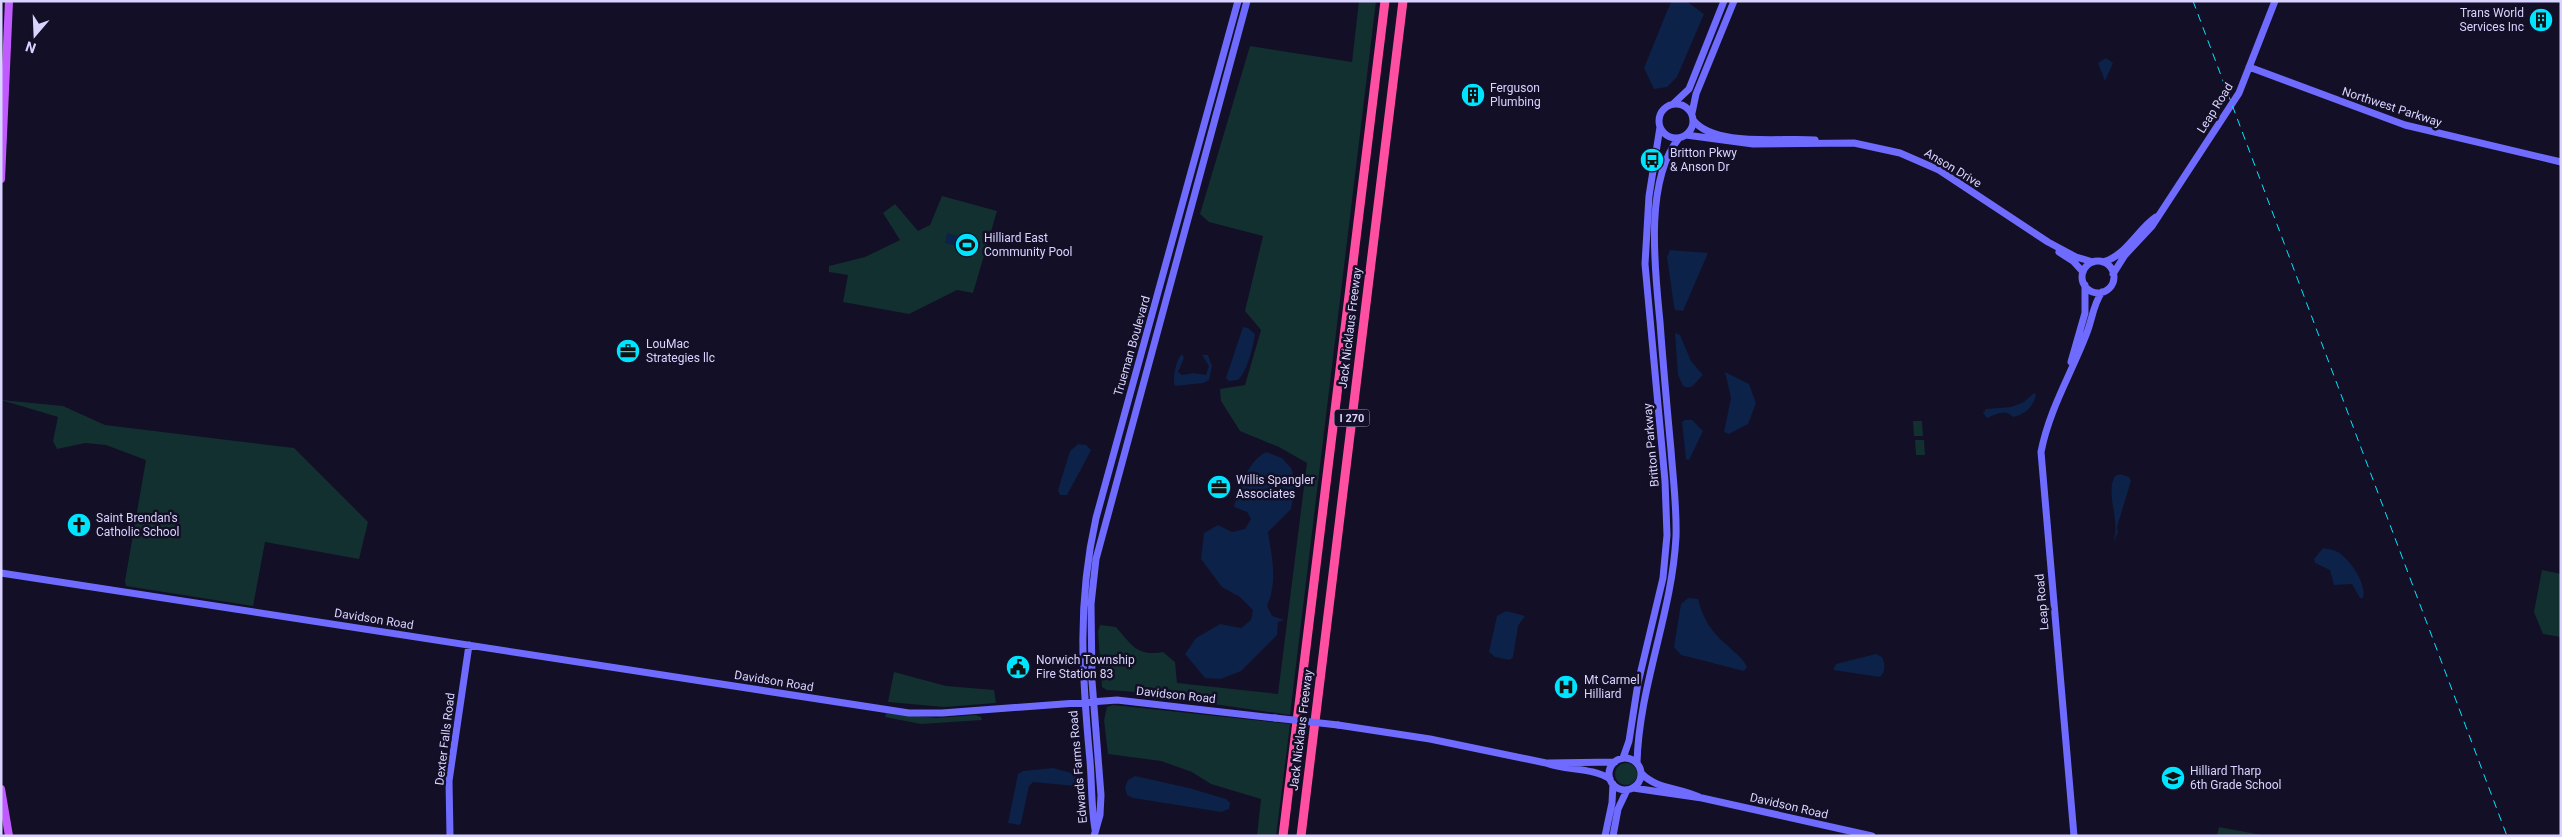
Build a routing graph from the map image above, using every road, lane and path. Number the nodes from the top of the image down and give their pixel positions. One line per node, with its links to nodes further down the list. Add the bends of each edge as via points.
1 (9, 1): 16 (main road)
2 (1238, 1): 29 (main road, Trueman Boulevard, via 1095,522 1082,601)
3 (1247, 1): 28 (main road, Trueman Boulevard, via 1096,559 1091,604)
4 (1385, 1): 42 (highway, Jack Nicklaus Freeway / I 270)
5 (1403, 1): 43 (highway, Jack Nicklaus Freeway / I 270)
6 (1724, 1): 10 (main road, via 1689,89)
7 (1734, 1): 11 (main road, via 1696,94)
8 (2275, 1): 9 (main road, Leap Road)
9 (2250, 67): 15 (main road, Northwest Parkway, via 2405,125); 17 (main road, Leap Road, via 2239,93)
10 (1673, 104): 11 (main road, via 1684,105); 12 (main road, via 1661,113)
11 (1692, 117): 13 (main road, via 1692,129); 14 (main road, Anson Drive, via 1705,130 1735,137)
12 (1660, 128): 13 (main road, via 1668,136); 30 (main road, Britton Parkway, via 1648,196 1645,264 1665,480 1667,536 1663,578)
13 (1682, 137): 14 (main road, Anson Drive, via 1753,144); 33 (main road, Britton Parkway, via 1667,154 1654,222 1654,262 1676,536 1670,583 1640,716)
14 (1836, 143): 18 (main road, Anson Drive, via 1876,146 1922,161)
15 (2561, 162)
16 (1, 180)
17 (2156, 217): 20 (main road, Leap Road, via 2145,224 2118,256); 22 (main road, Leap Road)
18 (2048, 242): 19 (main road, Anson Drive); 21 (main road, Anson Drive)
19 (2093, 262): 20 (main road); 21 (main road)
20 (2103, 262): 22 (main road)
21 (2083, 272): 23 (main road)
22 (2113, 274): 24 (main road, via 2111,285)
23 (2084, 285): 24 (main road, via 2092,291); 25 (main road, Leap Road, via 2085,314)
24 (2102, 292): 25 (main road, Leap Road)
25 (2069, 372): 47 (main road, Leap Road, via 2045,433 2041,466)
26 (1, 573): 27 (main road, Davidson Road)
27 (469, 645): 29 (main road, Davidson Road, via 915,713); 41 (main road, Dexter Falls Road, via 449,781)
28 (1093, 701): 29 (main road, Davidson Road); 32 (main road, Davidson Road, bridge, via 1151,702 1430,738); 39 (main road, Edwards Farms Road, via 1101,795)
29 (1084, 702): 39 (main road, Edwards Farms Road)
30 (1623, 758): 31 (main road); 33 (main road)
31 (1615, 762): 32 (main road, Davidson Road); 35 (main road, via 1609,771)
32 (1546, 763): 35 (main road, Davidson Road, via 1560,769 1594,771)
33 (1637, 763): 34 (main road)
34 (1641, 773): 37 (main road, via 1639,782); 38 (main road, Davidson Road, via 1653,784)
35 (1611, 782): 37 (main road, via 1616,788); 44 (main road)
36 (1, 789): 40 (main road)
37 (1630, 789): 38 (main road, Davidson Road); 45 (main road, via 1618,809)
38 (1702, 798): 46 (main road, Davidson Road)
39 (1095, 833)
40 (10, 836)
41 (450, 836)
42 (1283, 836)
43 (1301, 836)
44 (1605, 836)
45 (1613, 836)
46 (1872, 836)
47 (2074, 836)

